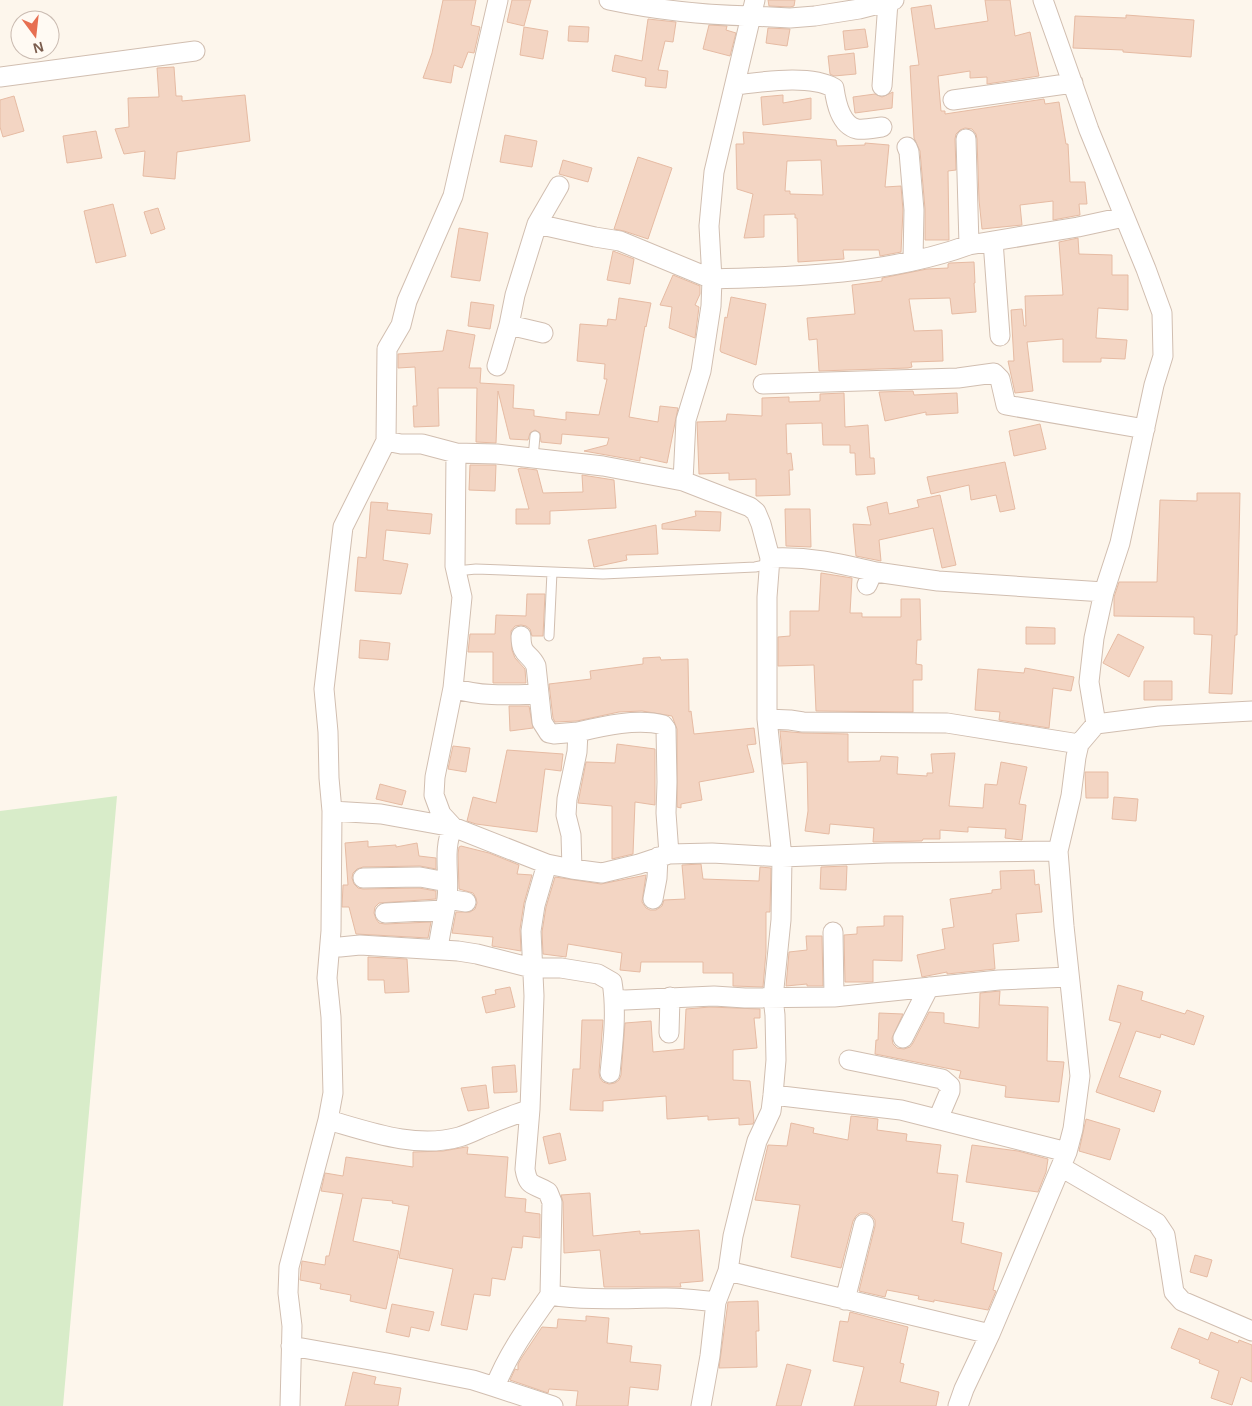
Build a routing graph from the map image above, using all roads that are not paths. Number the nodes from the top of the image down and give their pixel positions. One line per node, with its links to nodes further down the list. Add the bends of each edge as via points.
1 (498, 0): 31 (street, via 453,196 407,301 401,325 388,349)
2 (609, 0): 5 (street)
3 (1043, 0): 10 (street)
4 (891, 1): 6 (street); 12 (street)
5 (636, 3): 7 (street, via 711,15)
6 (860, 5): 7 (street, via 790,18)
7 (753, 8): 11 (street)
8 (195, 51): 9 (street)
9 (0, 77)
10 (1073, 83): 13 (street); 18 (street)
11 (735, 86): 14 (street, via 775,80 819,82 834,88 840,113 853,127); 23 (street, via 714,172 709,226)
12 (882, 86)
13 (952, 100)
14 (882, 127)
15 (966, 139): 21 (street)
16 (907, 147): 22 (street, via 914,210)
17 (559, 186): 19 (street)
18 (1124, 217): 20 (street); 29 (street, via 1162,313 1163,356)
19 (537, 224): 23 (street, via 620,241); 24 (street)
20 (993, 241): 21 (street); 26 (street)
21 (969, 245): 22 (street)
22 (913, 260): 23 (street, via 785,278)
23 (712, 279): 34 (street, via 701,371 686,420)
24 (509, 325): 25 (street); 27 (street)
25 (543, 333)
26 (1000, 336)
27 (497, 366)
28 (763, 384): 29 (street, via 958,378 994,373 1000,380 1006,405)
29 (1145, 429): 38 (street, via 1120,544)
30 (535, 436): 33 (lane)
31 (386, 441): 32 (street, via 422,444); 48 (street, via 344,527 324,689)
32 (456, 453): 33 (street); 36 (street)
33 (533, 458): 34 (street)
34 (683, 480): 35 (street, via 756,512)
35 (770, 561): 37 (lane, via 755,567 623,574); 38 (street, via 796,557 821,560 871,579); 44 (street)
36 (456, 571): 37 (lane); 41 (street, via 462,597)
37 (552, 572): 40 (lane)
38 (1104, 592): 45 (street, via 1089,682)
39 (521, 636): 42 (street, via 523,650 536,666)
40 (549, 636)
41 (454, 688): 42 (street, via 485,695); 49 (street, via 434,795 441,814)
42 (539, 694): 46 (street, via 542,722 548,733)
43 (1252, 711): 45 (street, via 1159,716)
44 (767, 719): 47 (street, via 947,723); 52 (street)
45 (1096, 724): 47 (street)
46 (578, 732): 51 (street, via 647,722 666,728); 54 (street, via 566,816 571,834)
47 (1080, 744): 50 (street)
48 (332, 811): 49 (street, via 381,814); 61 (street)
49 (453, 826): 53 (street); 56 (street, via 448,837)
50 (1058, 851): 52 (street, via 905,852); 64 (street)
51 (664, 856): 52 (street, via 712,853); 54 (street, via 602,872); 57 (street)
52 (782, 858): 68 (street, via 781,920)
53 (547, 864): 54 (street); 63 (street, via 531,931)
54 (572, 869)
55 (363, 878): 56 (street, via 420,877)
56 (446, 897): 58 (street); 59 (street); 62 (street)
57 (654, 900)
58 (466, 902)
59 (385, 913)
60 (833, 932): 67 (street)
61 (330, 946): 62 (street); 76 (street, via 327,978 333,1093)
62 (438, 949): 63 (street, via 477,954)
63 (532, 968): 69 (street, via 560,968 598,974 612,982); 75 (street)
64 (1069, 977): 65 (street); 78 (street, via 1080,1076 1073,1129)
65 (929, 988): 67 (street); 71 (street)
66 (670, 997): 68 (street); 69 (street); 70 (street)
67 (834, 997): 68 (street)
68 (773, 998): 74 (street, via 776,1051)
69 (615, 999): 73 (street)
70 (669, 1033)
71 (903, 1038)
72 (849, 1060): 77 (street, via 942,1079 950,1086)
73 (610, 1073)
74 (773, 1095): 77 (street, via 901,1110); 80 (street, via 771,1111 749,1172)
75 (530, 1109): 76 (street, via 464,1136 444,1140 395,1139); 81 (street, via 526,1179 531,1185 548,1192 552,1202)
76 (328, 1120): 86 (street, via 289,1267)
77 (938, 1120): 78 (street)
78 (1064, 1159): 84 (street, via 1157,1223 1165,1234 1174,1292 1182,1301); 85 (street)
79 (864, 1224): 82 (street)
80 (728, 1271): 82 (street); 83 (street)
81 (550, 1295): 83 (street, via 574,1299 667,1298); 87 (street, via 513,1349)
82 (844, 1300): 85 (street)
83 (716, 1302): 90 (street)
84 (1252, 1331)
85 (990, 1334): 91 (street)
86 (291, 1346): 87 (street, via 445,1374); 88 (street)
87 (495, 1388): 89 (street)
88 (290, 1406)
89 (553, 1406)
90 (701, 1406)
91 (958, 1406)

